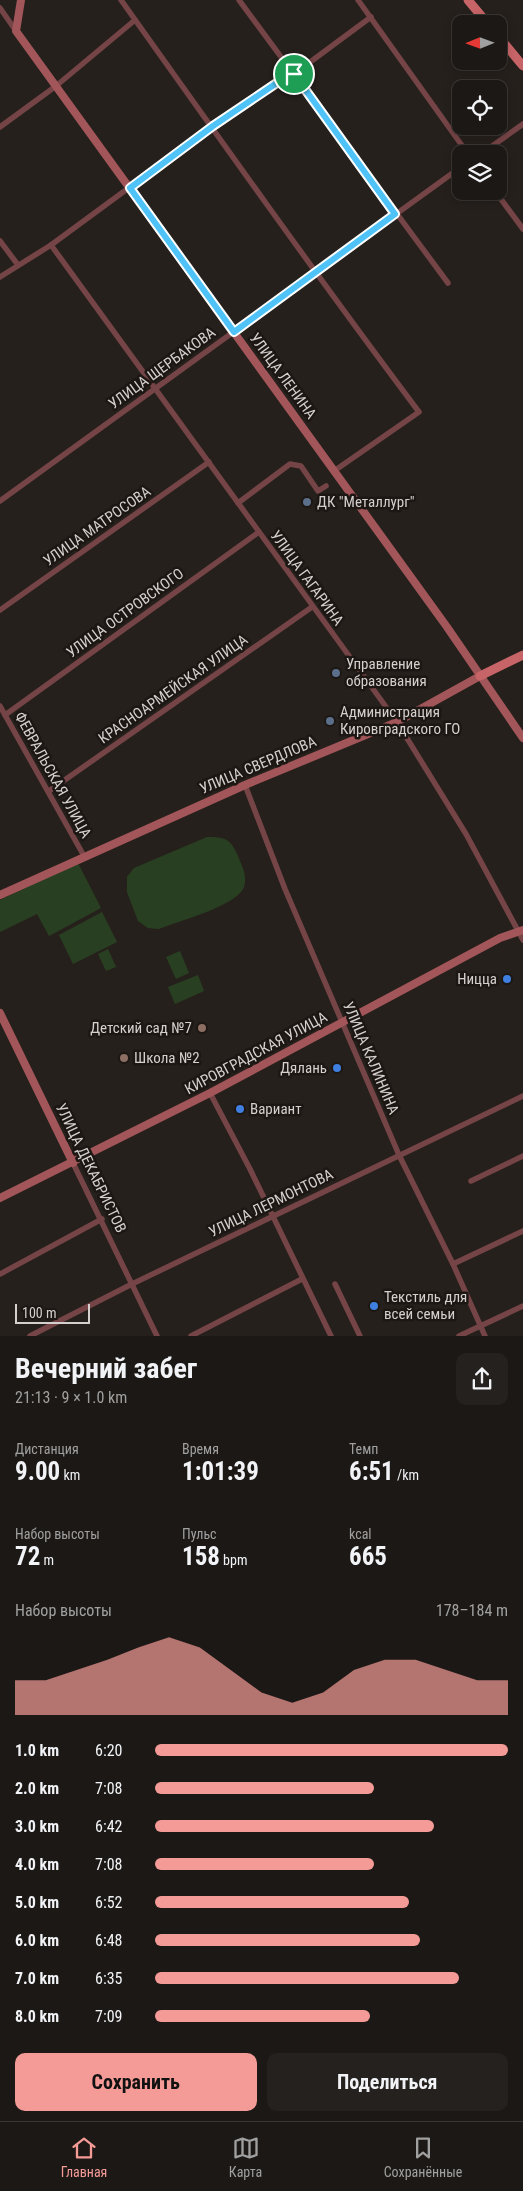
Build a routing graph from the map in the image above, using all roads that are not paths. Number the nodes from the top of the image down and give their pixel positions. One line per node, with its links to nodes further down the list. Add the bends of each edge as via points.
1 (21, 0): 10 (main road)
2 (121, 0): 9 (street)
3 (239, 0): 13 (street)
4 (358, 0): 8 (street)
5 (468, 0): 7 (main road)
6 (0, 8): 10 (street, УЛИЦА ЛЕНИНА)
7 (480, 15)
8 (371, 17): 13 (street); 18 (street)
9 (135, 20): 14 (street); 16 (street)
10 (16, 31): 14 (main road, УЛИЦА ЛЕНИНА)
11 (508, 48): 12 (main road)
12 (523, 66)
13 (294, 74): 16 (street); 23 (street)
14 (56, 86): 17 (street); 21 (main road, УЛИЦА ЛЕНИНА)
15 (523, 124): 19 (street)
16 (213, 126): 21 (street); 28 (street)
17 (0, 127)
18 (462, 145)
19 (493, 145)
20 (452, 173): 23 (street, УЛИЦА ЩЕРБАКОВА)
21 (130, 188): 26 (street); 31 (main road, УЛИЦА ЛЕНИНА)
22 (501, 200): 24 (street)
23 (395, 214): 28 (street, УЛИЦА ЩЕРБАКОВА); 30 (street)
24 (523, 230)
25 (0, 241): 27 (street)
26 (51, 244): 27 (street); 32 (street, УЛИЦА ГАГАРИНА)
27 (18, 265): 29 (street)
28 (315, 273): 31 (street, УЛИЦА ЩЕРБАКОВА); 34 (street, via 419,412)
29 (0, 277)
30 (448, 284)
31 (234, 332): 32 (street, УЛИЦА ЩЕРБАКОВА); 34 (main road, УЛИЦА ЛЕНИНА)
32 (156, 388): 33 (street, УЛИЦА ГАГАРИНА); 36 (street, УЛИЦА ЩЕРБАКОВА)
33 (208, 462): 37 (street, УЛИЦА ГАГАРИНА); 40 (street, УЛИЦА МАТРОСОВА)
34 (334, 471): 42 (main road, УЛИЦА ЛЕНИНА)
35 (326, 486): 37 (street, via 318,491 301,466 290,464)
36 (0, 501)
37 (238, 503): 38 (street, УЛИЦА ГАГАРИНА)
38 (258, 532): 39 (street, УЛИЦА ГАГАРИНА); 44 (street, УЛИЦА ОСТРОВСКОГО)
39 (312, 607): 45 (street, УЛИЦА ГАГАРИНА); 48 (street, КРАСНОАРМЕЙСКАЯ УЛИЦА)
40 (0, 610)
41 (523, 655): 42 (main road, УЛИЦА СВЕРДЛОВА)
42 (480, 676): 45 (main road, УЛИЦА СВЕРДЛОВА); 46 (main road, УЛИЦА ЛЕНИНА)
43 (0, 706): 44 (street, ФЕВРАЛЬСКАЯ УЛИЦА)
44 (5, 715): 48 (street, ФЕВРАЛЬСКАЯ УЛИЦА)
45 (397, 722): 47 (main road, УЛИЦА СВЕРДЛОВА); 51 (street, УЛИЦА ГАГАРИНА)
46 (523, 738)
47 (245, 785): 49 (main road, УЛИЦА СВЕРДЛОВА); 54 (street, УЛИЦА КАЛИНИНА, via 285,890)
48 (49, 791): 49 (street, ФЕВРАЛЬСКАЯ УЛИЦА)
49 (84, 856): 50 (main road, УЛИЦА СВЕРДЛОВА)
50 (0, 894)
51 (521, 931): 52 (street, УЛИЦА ГАГАРИНА); 54 (main road, КИРОВГРАДСКАЯ УЛИЦА, via 500,938)
52 (523, 940)
53 (0, 1013): 59 (main road, УЛИЦА ДЕКАБРИСТОВ)
54 (343, 1023): 55 (main road, КИРОВГРАДСКАЯ УЛИЦА); 57 (street, УЛИЦА КАЛИНИНА)
55 (210, 1093): 59 (main road, КИРОВГРАДСКАЯ УЛИЦА); 62 (street)
56 (523, 1096): 57 (street, УЛИЦА ЛЕРМОНТОВА)
57 (399, 1156): 62 (street, УЛИЦА ЛЕРМОНТОВА); 65 (street, УЛИЦА КАЛИНИНА)
58 (523, 1156): 60 (street)
59 (73, 1163): 61 (main road, КИРОВГРАДСКАЯ УЛИЦА); 63 (street, УЛИЦА ДЕКАБРИСТОВ)
60 (472, 1181)
61 (0, 1198)
62 (272, 1216): 67 (street); 68 (street, УЛИЦА ЛЕРМОНТОВА)
63 (102, 1219): 66 (street); 68 (street, УЛИЦА ДЕКАБРИСТОВ)
64 (523, 1231): 65 (street)
65 (453, 1264): 71 (street, УЛИЦА КАЛИНИНА)
66 (0, 1274)
67 (302, 1279): 74 (street); 75 (street)
68 (132, 1284): 72 (street, УЛИЦА ЛЕРМОНТОВА); 73 (street, УЛИЦА ДЕКАБРИСТОВ)
69 (335, 1284): 76 (street)
70 (523, 1306): 71 (street)
71 (480, 1327): 77 (street); 78 (street, УЛИЦА КАЛИНИНА)
72 (30, 1336)
73 (156, 1336)
74 (191, 1336)
75 (331, 1336)
76 (360, 1336)
77 (459, 1336)
78 (485, 1336)

